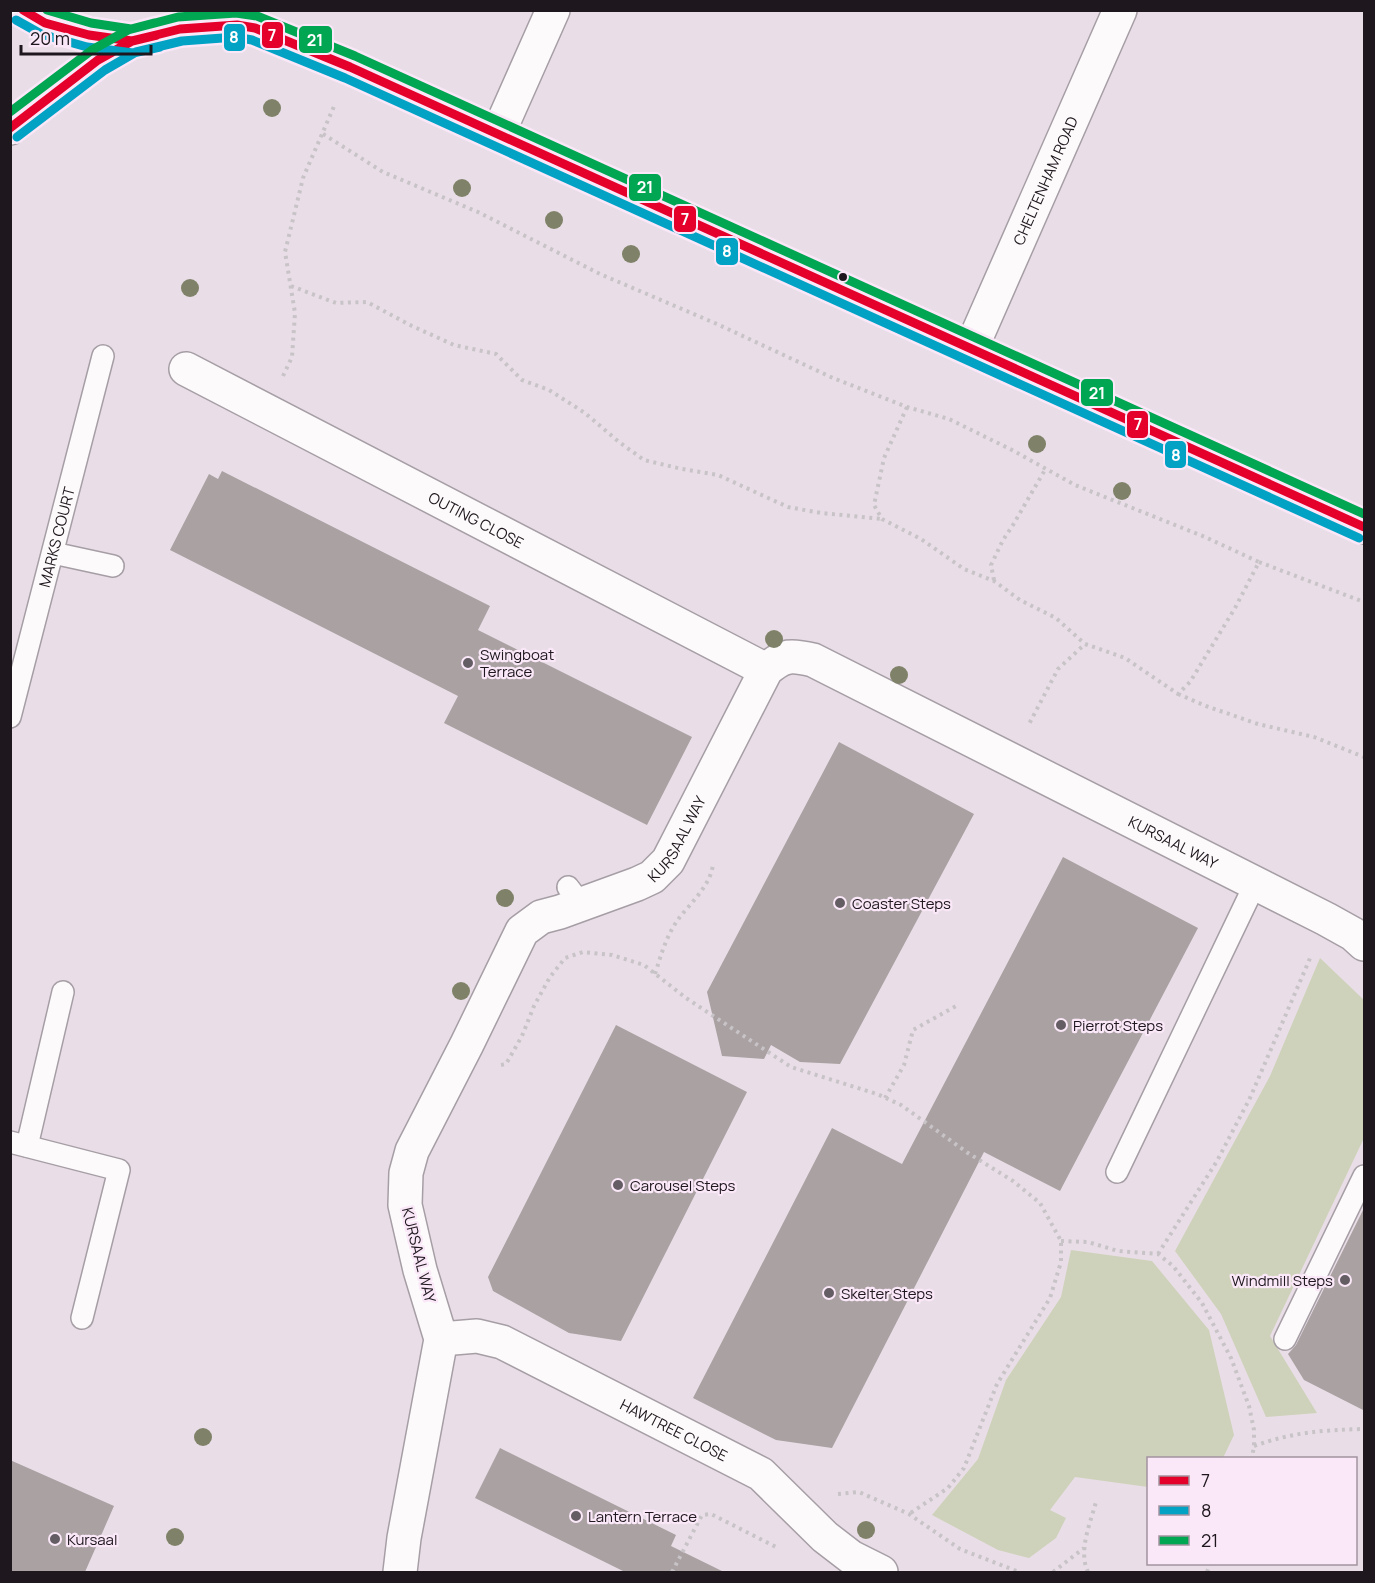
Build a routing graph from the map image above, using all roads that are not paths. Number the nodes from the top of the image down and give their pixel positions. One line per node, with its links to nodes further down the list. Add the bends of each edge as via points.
1 (22, 10): 5 (street, via 67,30)
2 (553, 10): 7 (street)
3 (1120, 10): 8 (street, CHELTENHAM ROAD)
4 (177, 20): 5 (street); 7 (street, via 255,28)
5 (132, 41): 6 (street, via 98,60)
6 (10, 128)
7 (498, 134): 8 (street)
8 (971, 350): 11 (street)
9 (103, 356): 12 (lane, MARKS COURT)
10 (186, 369): 14 (street, OUTING CLOSE)
11 (1365, 527)
12 (53, 553): 13 (lane); 15 (lane, MARKS COURT)
13 (113, 566)
14 (766, 670): 16 (street, KURSAAL WAY, via 794,655 813,660); 23 (street, KURSAAL WAY, via 668,861 652,877 637,884 574,896 540,917 503,950 412,1151 406,1173 405,1205)
15 (10, 717)
16 (1255, 884): 17 (street, KURSAAL WAY, via 1353,934); 20 (lane)
17 (1365, 944)
18 (63, 992): 19 (lane)
19 (19, 1144): 22 (lane, via 119,1170)
20 (1117, 1173)
21 (1365, 1176): 24 (lane)
22 (82, 1318)
23 (441, 1339): 25 (street, KURSAAL WAY); 26 (street, HAWTREE CLOSE, via 477,1336 502,1342 761,1474 825,1537 851,1557)
24 (1285, 1339)
25 (400, 1572)
26 (881, 1572)

